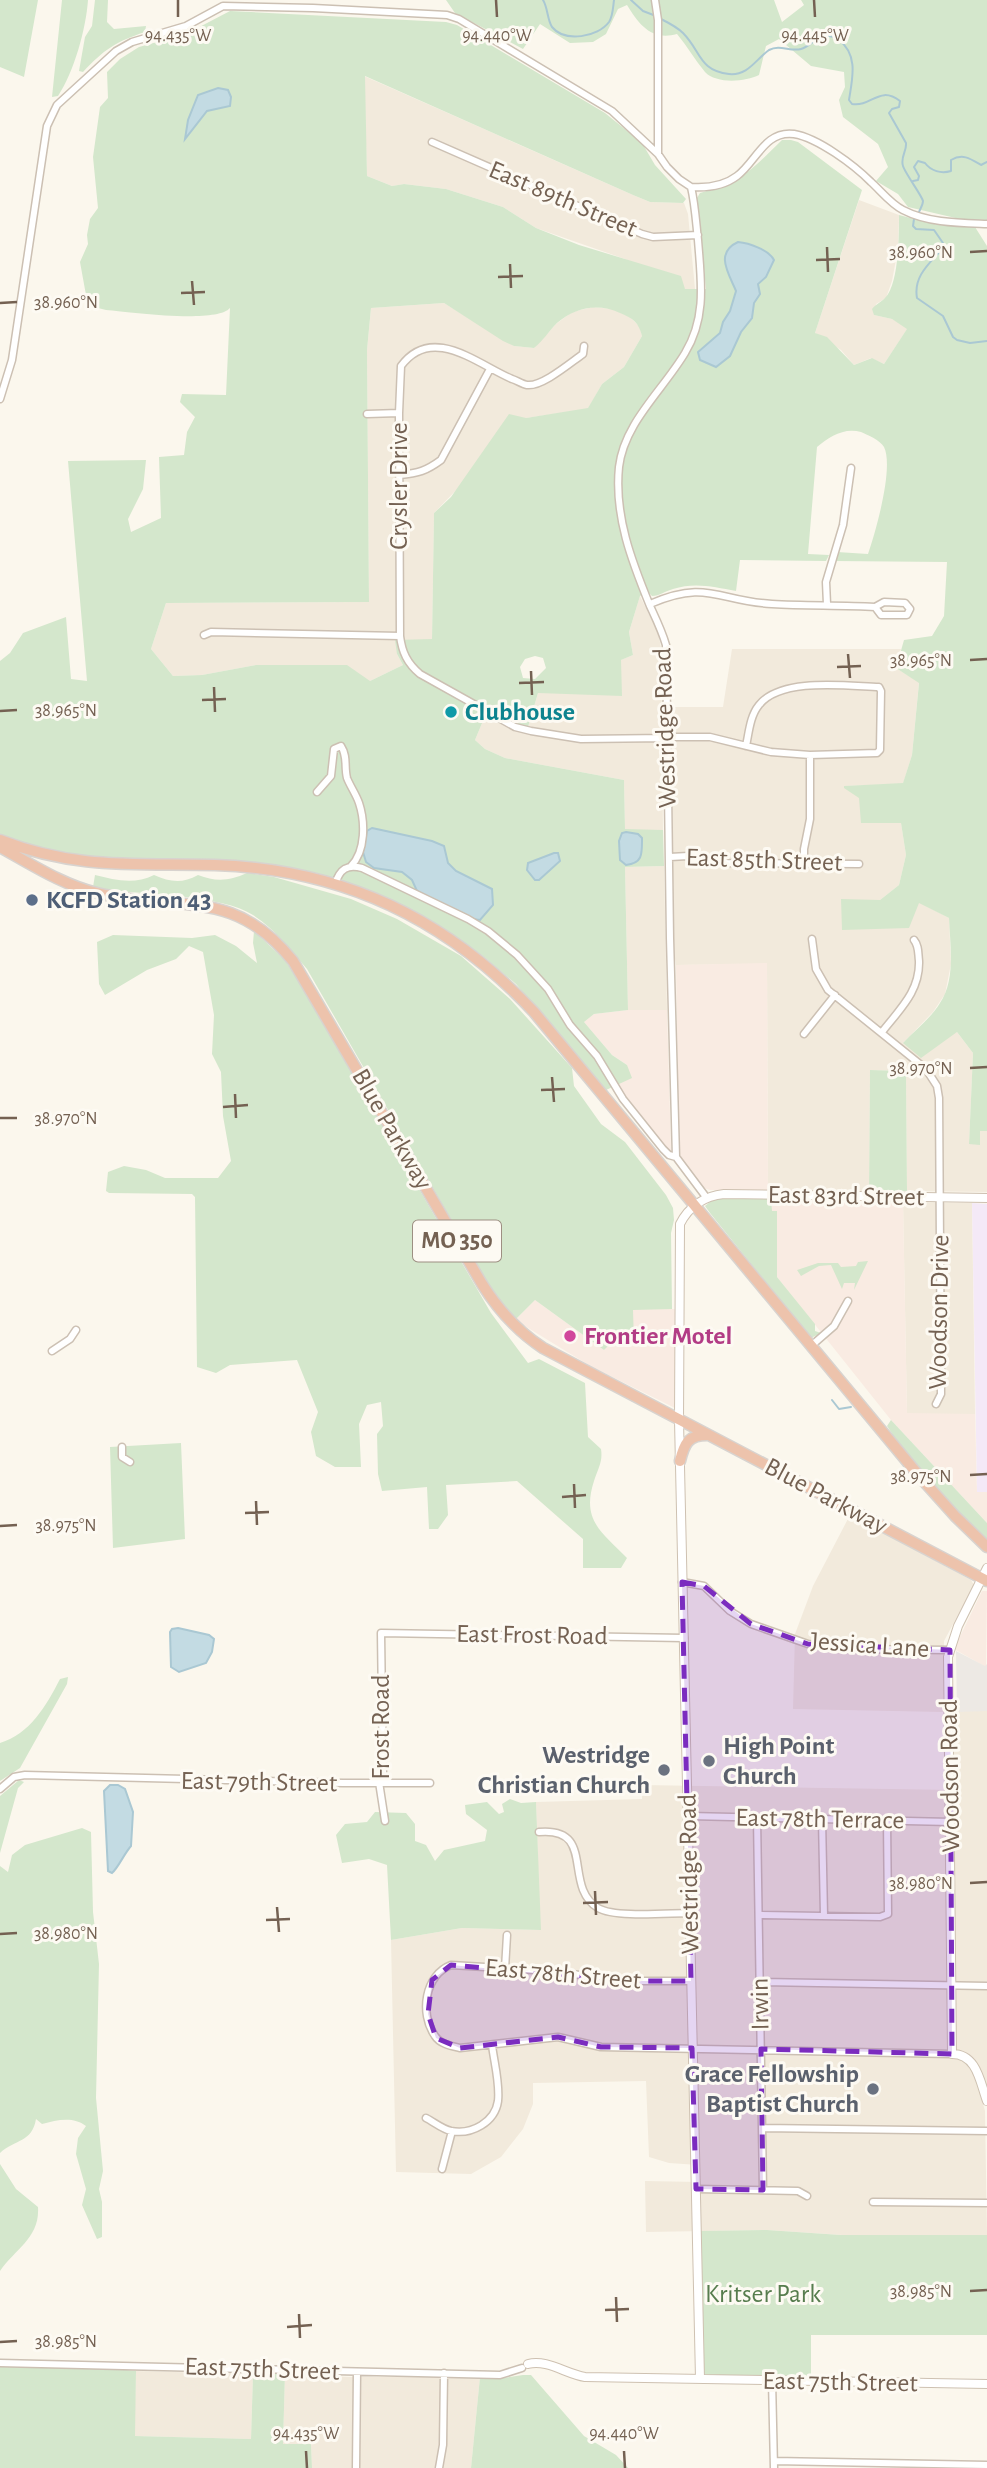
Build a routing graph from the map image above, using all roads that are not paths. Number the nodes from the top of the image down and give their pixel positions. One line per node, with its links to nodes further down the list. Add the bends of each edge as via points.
1 (655, 0): 3 (street)
2 (432, 142): 6 (street, East 89th Street, via 642,234)
3 (658, 154): 4 (street); 9 (street, via 612,111 459,19 223,6 186,26 125,45 54,109 47,126 12,360)
4 (691, 187): 5 (street, via 730,181 770,140 796,134 842,159 904,211 947,222); 6 (street, Westridge Road)
5 (987, 223)
6 (698, 234): 14 (street, Westridge Road, via 702,302 697,330 636,424 620,463 619,515)
7 (584, 346): 8 (street, via 583,354 540,383 527,385)
8 (490, 369): 10 (street, Crysler Drive, via 460,352 416,350 401,366); 13 (street, via 441,460 417,473)
9 (0, 399)
10 (399, 413): 11 (street); 13 (street, Crysler Drive)
11 (367, 414)
12 (851, 468): 15 (street, via 843,525 827,582)
13 (399, 475): 18 (street, Crysler Drive)
14 (650, 604): 15 (street, via 700,590 769,604); 19 (street, Westridge Road, via 666,645)
15 (827, 604): 16 (street)
16 (875, 607): 16 (street, via 884,602 905,603 910,609 907,615 881,615)
17 (204, 635): 18 (street)
18 (400, 636): 19 (street, via 406,659 420,674 515,727 581,739)
19 (667, 737): 20 (street, via 710,737); 25 (street, Westridge Road)
20 (746, 746): 21 (street); 21 (street, via 760,703 779,691 879,687 877,753)
21 (810, 755): 26 (street, via 810,820)
22 (317, 792): 28 (street, via 331,776 333,752 341,746 363,822 359,852)
23 (0, 840): 29 (highway, via 77,861 250,867)
24 (0, 847): 45 (highway, Blue Parkway / MO 350, via 85,890 206,905 263,929 299,970 504,1315 543,1348)
25 (670, 857): 26 (street, East 85th Street); 35 (street, Westridge Road)
26 (804, 864): 27 (street, East 85th Street)
27 (859, 864)
28 (350, 867): 29 (street, via 341,870); 35 (street, via 404,886 502,942 544,984 629,1107 668,1155)
29 (335, 884): 39 (highway, via 373,897 436,929 498,975)
30 (812, 939): 32 (street, Woodson Drive, via 816,970)
31 (914, 940): 33 (street, via 918,946 916,986)
32 (835, 995): 33 (street, Woodson Drive); 34 (street)
33 (882, 1032): 37 (street, Woodson Drive, via 926,1069 937,1086)
34 (804, 1034)
35 (676, 1157): 36 (street)
36 (706, 1197): 37 (street, East 83rd Street); 39 (street)
37 (940, 1197): 38 (street, East 83rd Street); 44 (street, Woodson Drive, via 941,1394)
38 (987, 1198)
39 (695, 1206): 42 (highway); 45 (street, Westridge Road, via 678,1231)
40 (848, 1301): 42 (street, via 832,1329)
41 (76, 1330): 43 (street)
42 (811, 1346): 50 (highway, via 939,1500)
43 (52, 1351)
44 (936, 1404)
45 (679, 1420): 46 (highway, Blue Parkway / MO 350); 48 (street, Westridge Road)
46 (709, 1435): 48 (highway, via 689,1440); 51 (highway, Blue Parkway / MO 350)
47 (122, 1447): 49 (street, via 122,1457)
48 (680, 1461): 52 (street, Westridge Road)
49 (130, 1462)
50 (987, 1547)
51 (985, 1576): 55 (street, Woodson Road)
52 (682, 1582): 54 (street, Westridge Road); 55 (street, Jessica Lane, via 704,1586 751,1624 808,1644)
53 (381, 1633): 54 (street, East Frost Road); 56 (street, Frost Road, via 383,1776)
54 (684, 1638): 59 (street, Westridge Road)
55 (950, 1650): 64 (street, Woodson Road)
56 (379, 1782): 57 (street, East 79th Street); 58 (street, East 79th Street, via 25,1775 14,1777); 62 (street, Frost Road)
57 (430, 1783)
58 (0, 1789)
59 (689, 1816): 60 (street, East 78th Terrace); 68 (street, Westridge Road)
60 (757, 1818): 61 (street, East 78th Terrace); 69 (street, Irwin)
61 (822, 1819): 63 (street, East 78th Terrace); 70 (street)
62 (385, 1821)
63 (887, 1821): 64 (street, East 78th Terrace); 70 (street, via 888,1914)
64 (951, 1822): 75 (street, Woodson Road)
65 (539, 1832): 67 (street, via 556,1833)
66 (577, 1836): 67 (street)
67 (569, 1842): 68 (street, via 578,1858 581,1888 597,1907 615,1913)
68 (690, 1913): 73 (street, Westridge Road)
69 (759, 1915): 70 (street); 74 (street, Irwin)
70 (824, 1916)
71 (507, 1935): 72 (street)
72 (505, 1969): 73 (street, East 78th Street, via 551,1970 622,1981); 77 (street, East 78th Street, via 451,1965 437,1973 428,1987 436,2038 460,2048)
73 (691, 1981): 78 (street, Westridge Road)
74 (760, 1982): 75 (street); 79 (street, Irwin)
75 (953, 1985): 76 (street); 80 (street, Woodson Road)
76 (987, 1986)
77 (492, 2045): 78 (street, via 558,2037 601,2047); 84 (street, via 498,2096 495,2111 481,2127)
78 (692, 2048): 79 (street); 87 (street, Westridge Road)
79 (761, 2049): 80 (street); 83 (street, Irwin)
80 (952, 2054): 81 (street, via 971,2061)
81 (987, 2101)
82 (426, 2118): 84 (street)
83 (762, 2128): 85 (street); 88 (street, Irwin)
84 (452, 2131): 86 (street)
85 (987, 2131)
86 (442, 2169)
87 (696, 2189): 88 (street); 96 (street, Westridge Road)
88 (763, 2190): 89 (street, via 798,2191)
89 (807, 2196)
90 (873, 2202): 91 (street)
91 (987, 2203)
92 (0, 2363): 94 (street, East 75th Street)
93 (525, 2366): 95 (street, East 75th Street, via 500,2375); 96 (street, East 75th Street, via 546,2363 585,2377)
94 (357, 2372): 95 (street, East 75th Street); 101 (street)
95 (444, 2373): 102 (street)
96 (700, 2379): 97 (street, East 75th Street)
97 (772, 2381): 98 (street, East 75th Street); 99 (street)
98 (987, 2384)
99 (774, 2464): 100 (street)
100 (987, 2465)
101 (355, 2468)
102 (439, 2468)

